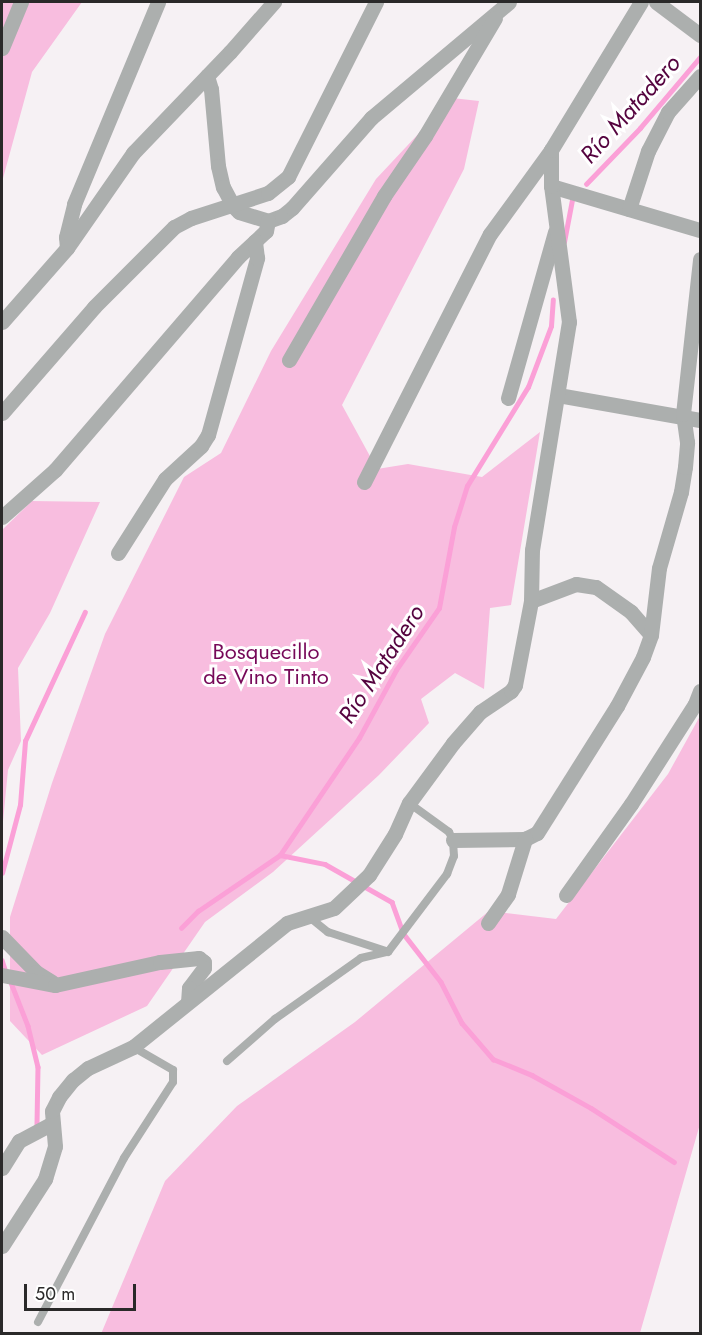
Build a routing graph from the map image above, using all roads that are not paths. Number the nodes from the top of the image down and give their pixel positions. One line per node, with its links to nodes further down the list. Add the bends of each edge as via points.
1 (21, 2): 9 (street)
2 (158, 2): 20 (street, via 75,204)
3 (274, 2): 10 (street)
4 (376, 2): 14 (street, via 288,177 268,194)
5 (641, 2): 12 (street)
6 (656, 2): 8 (street)
7 (505, 5): 16 (street, via 371,118 292,208); 23 (street, via 384,196)
8 (700, 35)
9 (2, 48)
10 (207, 76): 14 (street, via 219,176); 20 (street, via 133,153)
11 (700, 76): 15 (street, via 668,112 648,151)
12 (552, 150): 13 (street); 29 (street, via 490,234)
13 (550, 186): 15 (street); 17 (street)
14 (233, 206): 16 (street, via 239,212); 26 (street, via 191,218 158,240)
15 (629, 209): 18 (street)
16 (268, 221): 19 (street, via 266,231)
17 (556, 226): 24 (street, via 569,322); 25 (street)
18 (700, 231)
19 (255, 242): 30 (street, via 55,470); 31 (street, via 257,258 208,435 165,479)
20 (67, 248): 22 (street)
21 (700, 259): 27 (street)
22 (2, 322)
23 (289, 360)
24 (558, 395): 27 (street); 32 (street, via 532,550)
25 (508, 398)
26 (2, 413)
27 (682, 414): 28 (street); 33 (street, via 687,442 685,467 659,568)
28 (700, 420)
29 (364, 482)
30 (2, 517)
31 (118, 552)
32 (531, 601): 33 (street, via 576,584 596,587 631,612); 35 (street, via 515,685 480,712)
33 (651, 635): 36 (street, via 617,706 537,833)
34 (700, 691): 38 (street, via 632,804)
35 (409, 803): 37 (lane, via 443,825); 39 (street, via 369,875 334,908)
36 (525, 839): 37 (street); 40 (street, via 508,894)
37 (453, 840): 42 (lane, via 453,865)
38 (566, 895)
39 (306, 916): 42 (lane, via 328,932); 45 (street, via 287,922)
40 (488, 923)
41 (2, 937): 44 (street, via 36,972)
42 (388, 952): 47 (lane, via 361,958 275,1019)
43 (2, 975): 44 (street)
44 (57, 985): 45 (street, via 160,962 199,958 204,968 189,988)
45 (188, 1001): 46 (street)
46 (133, 1047): 48 (street, via 88,1068 73,1080 52,1110); 51 (lane, via 173,1070 172,1082 124,1158)
47 (227, 1061)
48 (53, 1123): 49 (street, via 19,1141); 50 (street, via 56,1146 45,1179)
49 (2, 1168)
50 (2, 1246)
51 (38, 1322)

